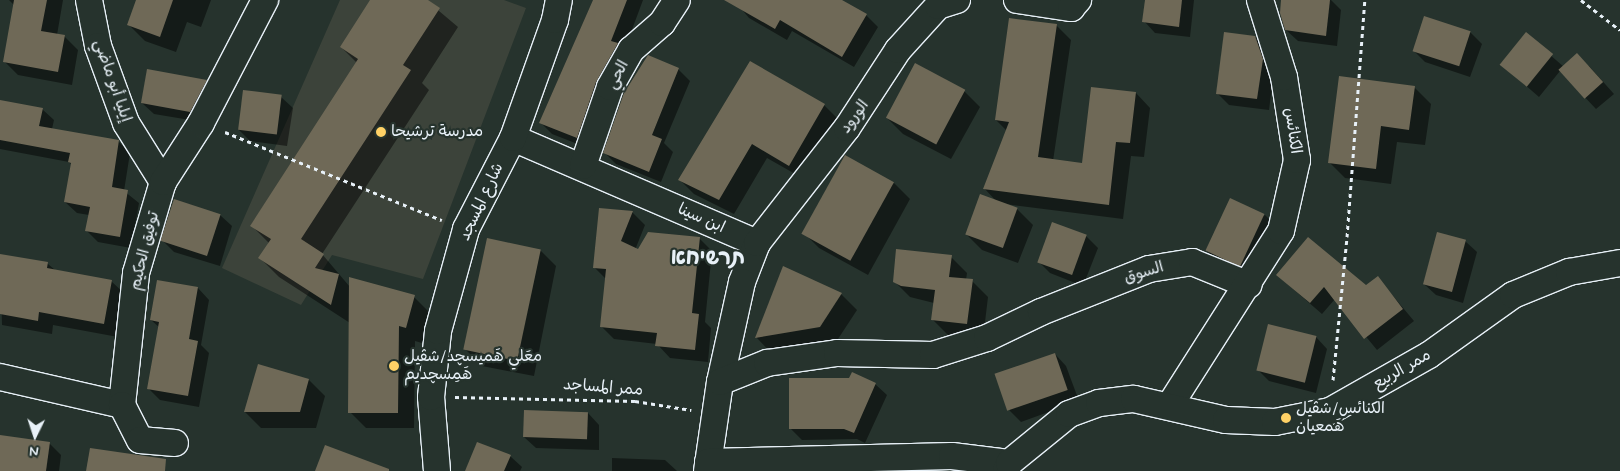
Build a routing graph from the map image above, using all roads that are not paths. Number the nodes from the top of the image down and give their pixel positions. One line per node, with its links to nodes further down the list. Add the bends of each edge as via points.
1 (89, 0): 11 (street, إيليا أبو ماضي, via 98,46 126,123)
2 (265, 0): 11 (street, توفيق الحكيم, via 201,123)
3 (559, 0): 9 (street, شارع المسجد, via 555,20)
4 (677, 0): 10 (street, الحي, via 662,23 631,50 610,87)
5 (957, 0): 12 (street, الورود, via 938,6 898,50 847,128)
6 (1017, 0): 7 (street, via 1071,8)
7 (1078, 0)
8 (1260, 0): 14 (street, الكنائس, via 1284,77 1297,160 1281,231)
9 (513, 138): 10 (street, ابن سينا); 23 (street, شارع المسجد, via 466,229 438,331 431,397)
10 (583, 166): 12 (street, ابن سينا)
11 (163, 182): 17 (street, توفيق الحكيم, via 136,273)
12 (757, 243): 16 (street, via 742,282)
13 (1620, 263): 18 (street, ممر الربيع, via 1568,272 1513,295 1430,355 1330,411 1275,422 1226,420)
14 (1249, 285): 16 (street, السوق, via 1192,262 1148,269 1041,312 987,338 933,355 837,353 767,363); 18 (street)
15 (0, 377): 17 (street)
16 (720, 382): 21 (street)
17 (122, 405): 19 (street, via 140,440)
18 (1170, 405): 22 (street, via 1134,399 1098,403 1069,414)
19 (175, 442)
20 (873, 465): 21 (street); 22 (street, via 952,456)
21 (707, 467)
22 (1008, 467)
23 (437, 471)

